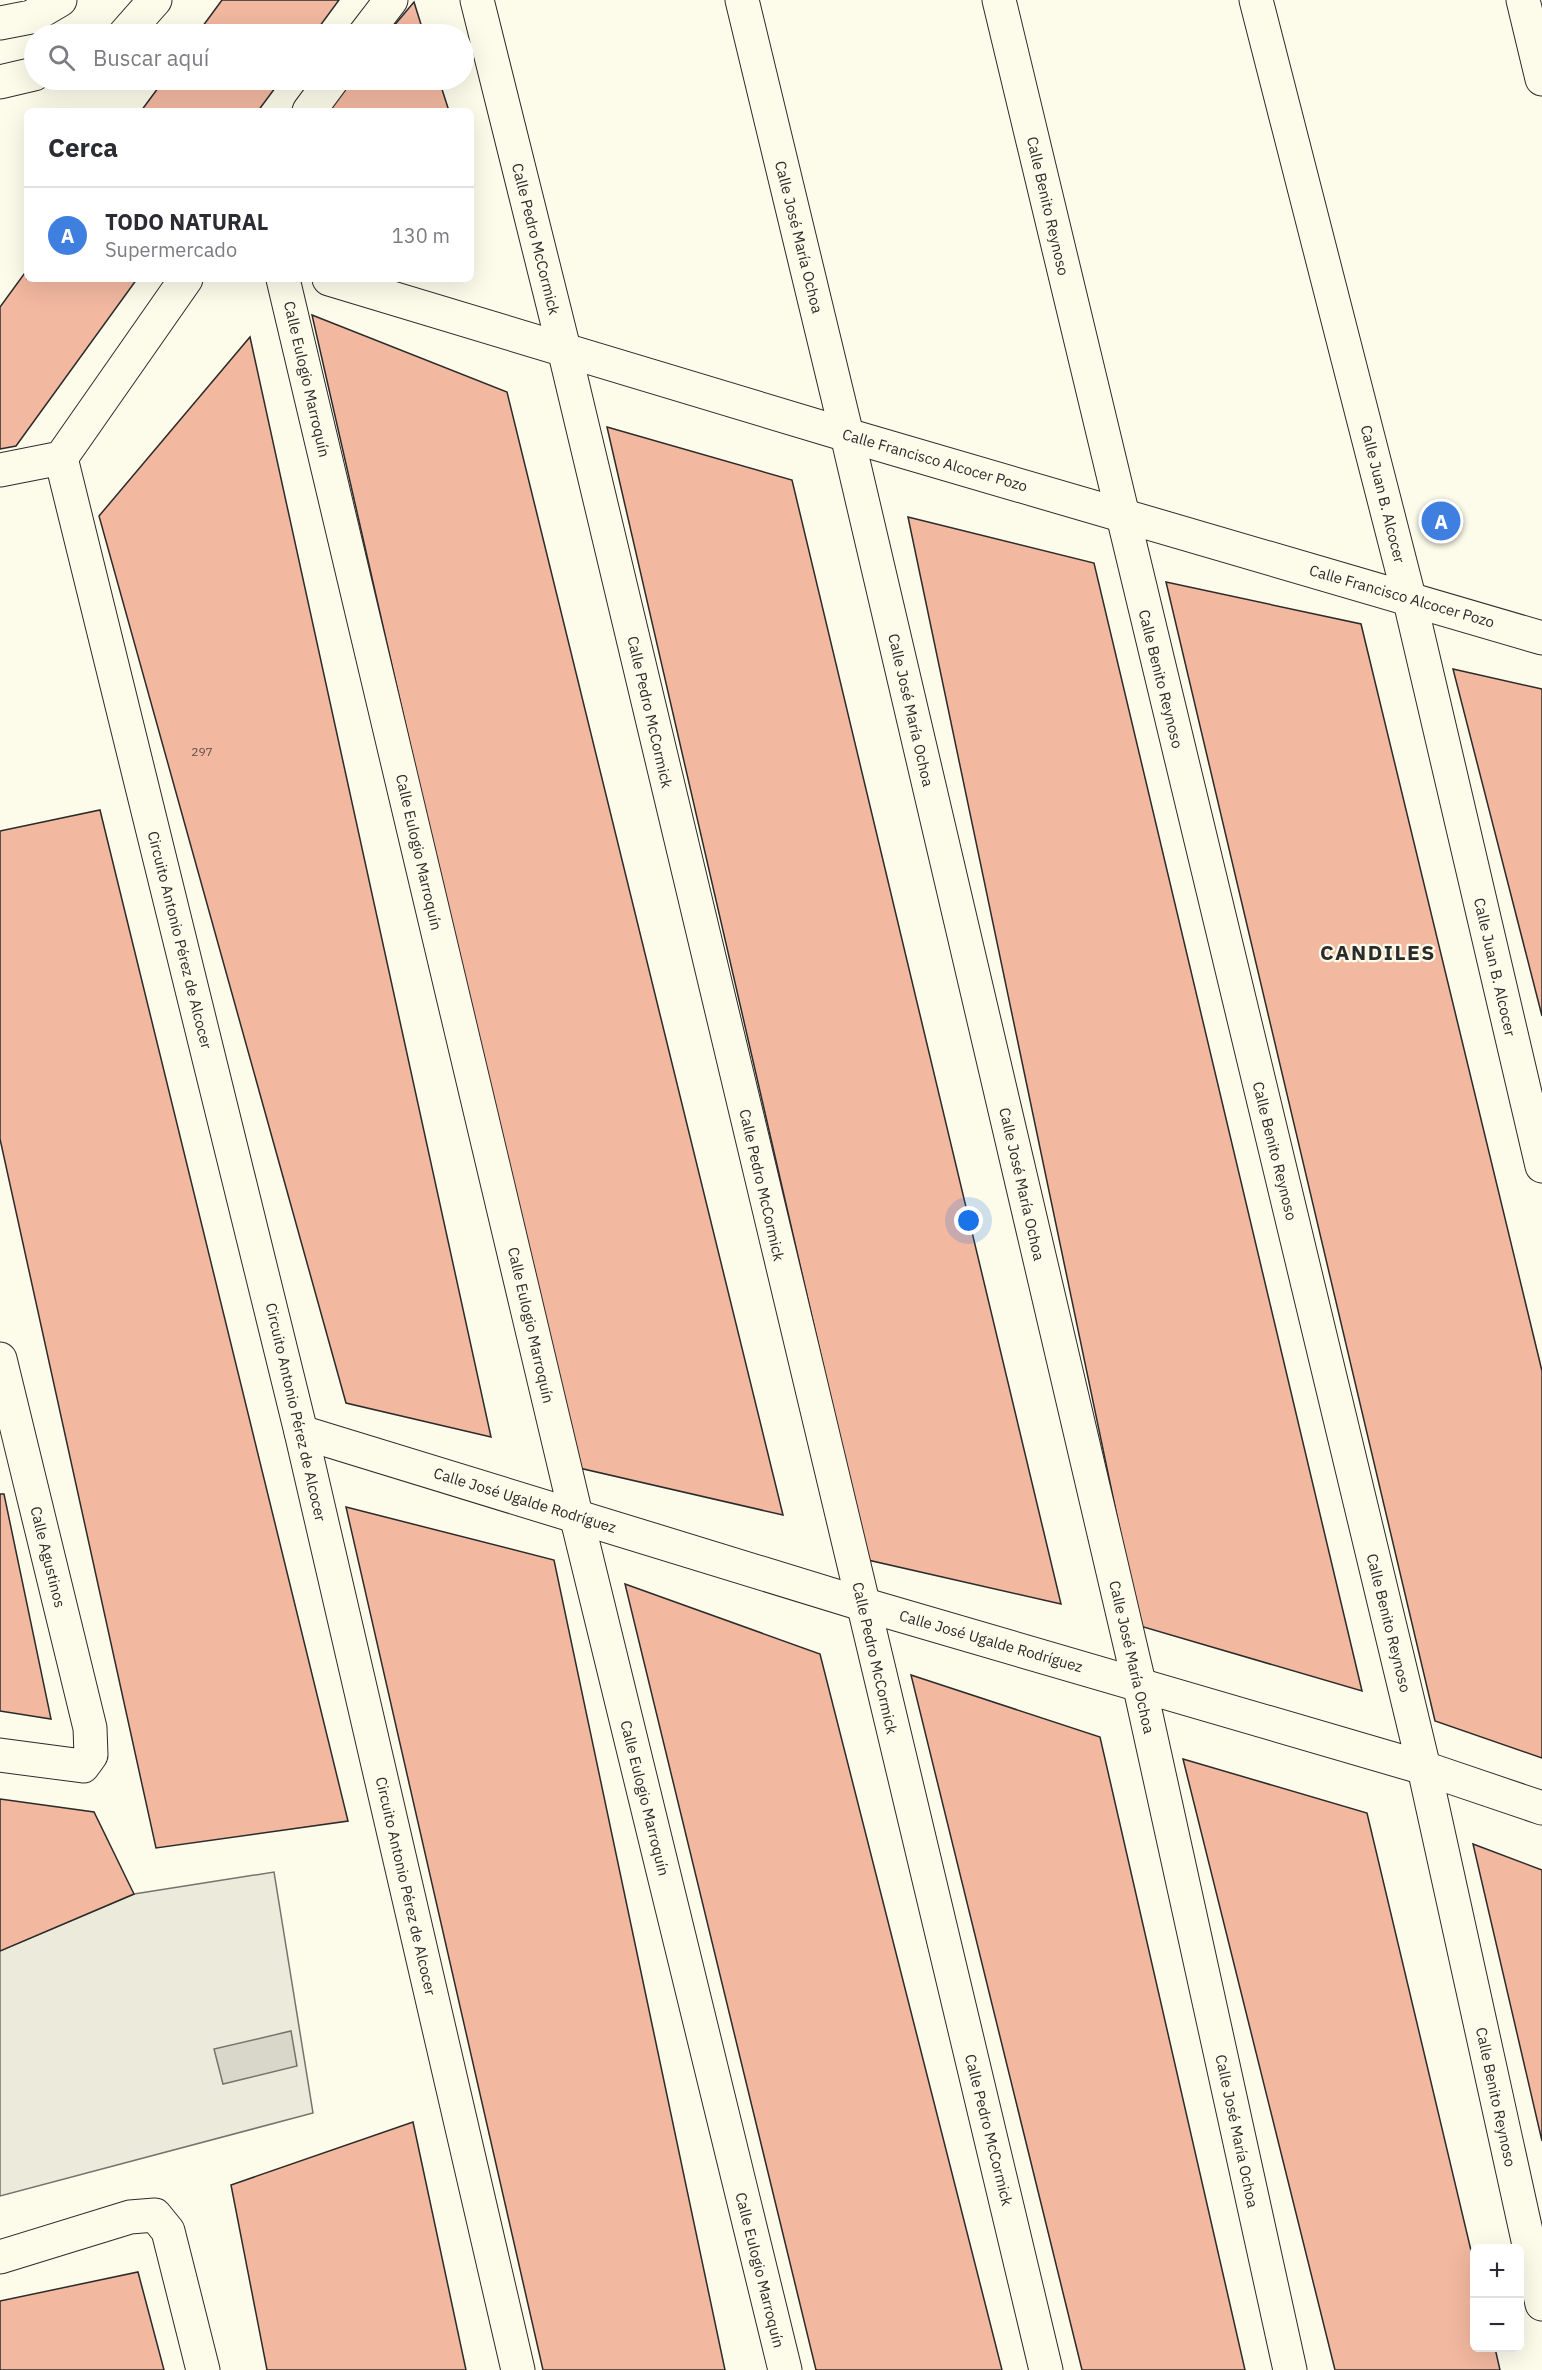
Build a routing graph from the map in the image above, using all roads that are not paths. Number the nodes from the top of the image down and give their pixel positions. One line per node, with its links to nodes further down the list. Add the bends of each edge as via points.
1 (60, 0): 9 (street, via 31,16)
2 (155, 0): 10 (street)
3 (391, 0): 11 (street)
4 (477, 0): 20 (street, Calle Pedro McCormick)
5 (742, 0): 21 (street, Calle José María Ochoa)
6 (999, 0): 24 (street, Calle Benito Reynoso)
7 (1256, 0): 25 (street, Calle Juan B. Alcocer)
8 (1523, 0): 13 (street)
9 (0, 23)
10 (134, 24)
11 (373, 24)
12 (24, 76): 14 (street)
13 (1542, 79)
14 (0, 82)
15 (325, 90): 16 (street)
16 (311, 108)
17 (184, 282): 22 (street)
18 (284, 282): 31 (street, Calle Eulogio Marroquín)
19 (339, 282): 20 (street, Calle Francisco Alcocer Pozo)
20 (564, 349): 21 (street, Calle Francisco Alcocer Pozo); 32 (street, Calle Pedro McCormick)
21 (847, 435): 24 (street, Calle Francisco Alcocer Pozo); 33 (street, Calle José María Ochoa)
22 (61, 458): 23 (street); 29 (street, Circuito Antonio Pérez de Alcocer)
23 (0, 470)
24 (1121, 514): 25 (street, Calle Francisco Alcocer Pozo); 35 (street, Calle Benito Reynoso)
25 (1409, 597): 26 (street, Calle Francisco Alcocer Pozo); 27 (street, Calle Juan B. Alcocer)
26 (1542, 638)
27 (1542, 1166)
28 (0, 1359): 30 (street, Calle Agustinos)
29 (301, 1432): 31 (street, Calle José Ugalde Rodríguez); 40 (street, Circuito Antonio Pérez de Alcocer)
30 (14, 1469): 34 (street, Calle Agustinos, via 90,1728 91,1755 84,1766)
31 (576, 1515): 32 (street, Calle José Ugalde Rodríguez); 41 (street, Calle Eulogio Marroquín)
32 (862, 1604): 33 (street, Calle José Ugalde Rodríguez); 42 (street, Calle Pedro McCormick)
33 (1139, 1683): 35 (street, Calle José Ugalde Rodríguez); 43 (street, Calle José María Ochoa)
34 (0, 1755)
35 (1424, 1768): 36 (street, Calle José Ugalde Rodríguez); 38 (street, Calle Benito Reynoso)
36 (1542, 1808)
37 (0, 2258): 39 (street, via 130,2217 155,2215 168,2231)
38 (1542, 2304)
39 (203, 2370)
40 (518, 2370)
41 (784, 2370)
42 (1046, 2370)
43 (1290, 2370)

